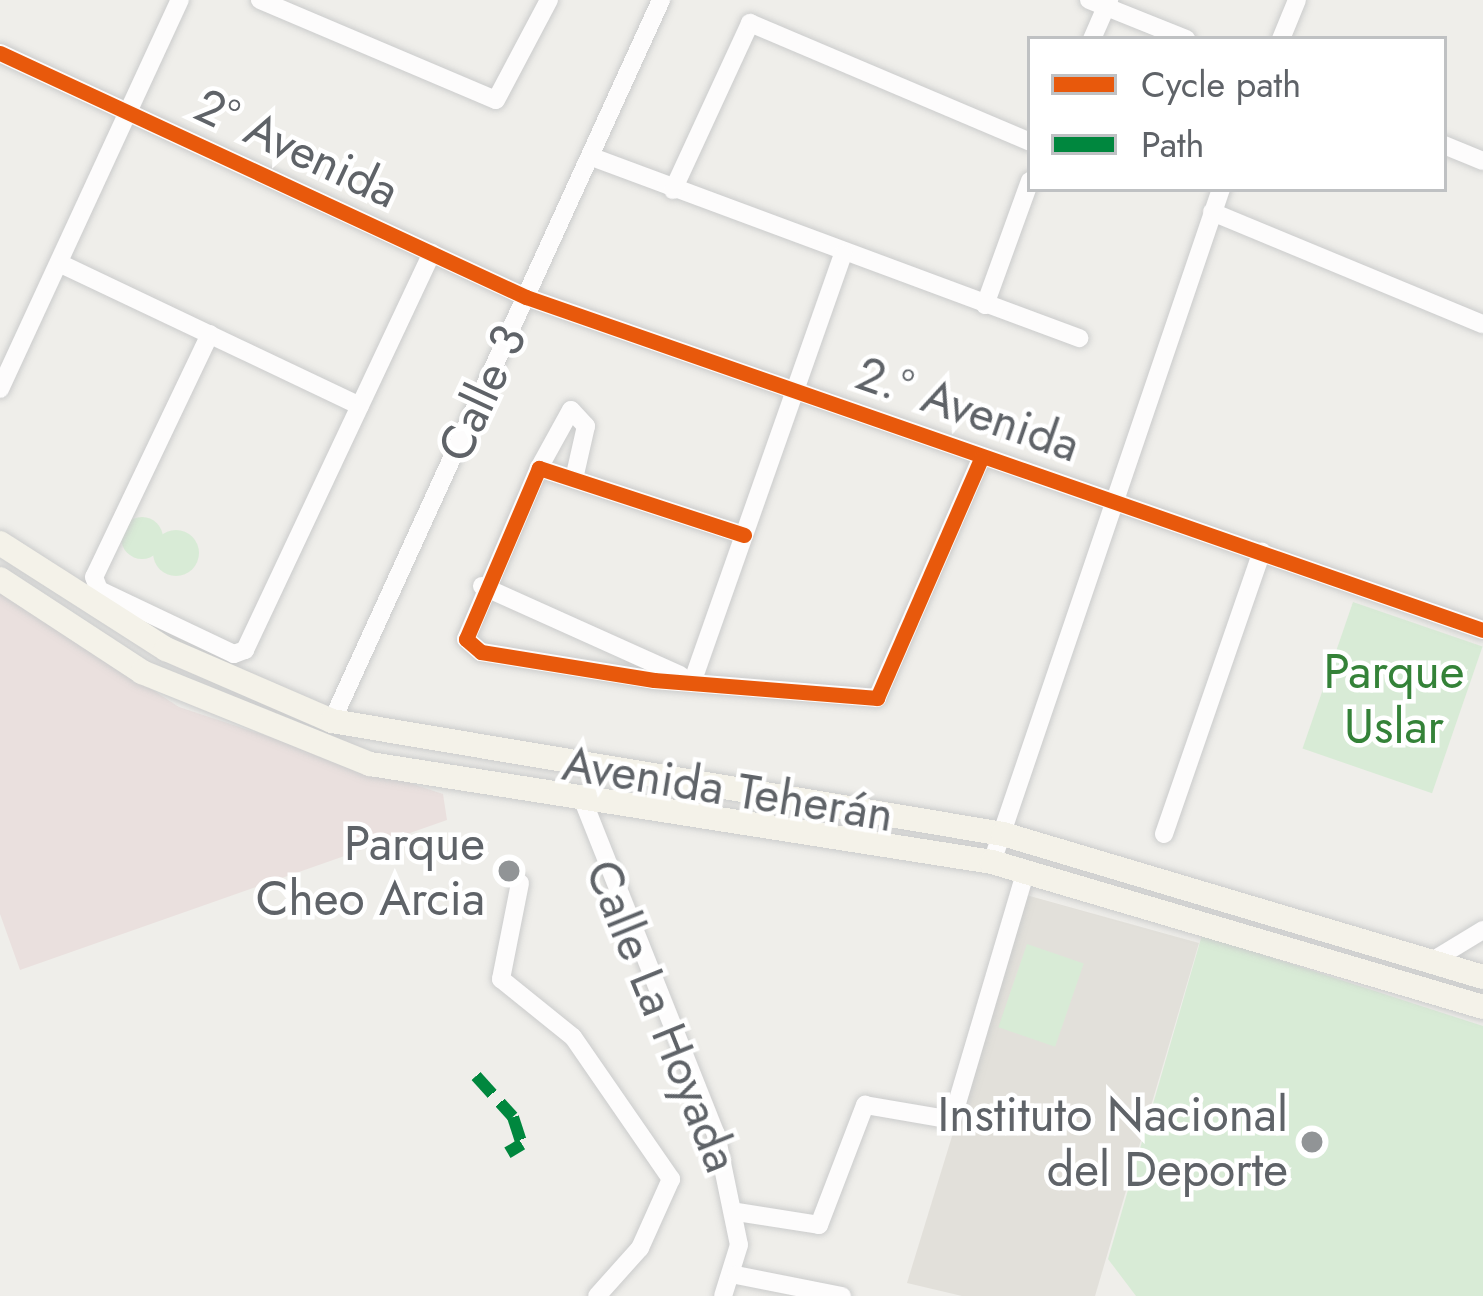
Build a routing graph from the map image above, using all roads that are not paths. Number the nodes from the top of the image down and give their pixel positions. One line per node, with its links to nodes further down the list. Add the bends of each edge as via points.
1 (180, 0): 11 (street)
2 (260, 0): 3 (street, via 496,100)
3 (549, 0)
4 (661, 0): 14 (street, Calle 3)
5 (1297, 0): 9 (street)
6 (1102, 2): 7 (street); 8 (street)
7 (1093, 36)
8 (1179, 36)
9 (1282, 36)
10 (0, 53): 11 (street)
11 (129, 113): 20 (street, 2° Avenida); 22 (street)
12 (1027, 141): 17 (street, via 750,23)
13 (1447, 146): 15 (street)
14 (592, 157): 17 (street); 23 (street, Calle 3)
15 (1483, 161)
16 (1027, 189): 24 (street)
17 (673, 190): 21 (street)
18 (1220, 192): 19 (street)
19 (1212, 212): 25 (street); 34 (street)
20 (432, 253): 23 (street, 2.° Avenida); 30 (street)
21 (843, 254): 24 (street); 29 (street)
22 (59, 263): 26 (street); 28 (street)
23 (526, 297): 29 (street, 2.° Avenida); 43 (street, Calle 3)
24 (985, 305): 27 (street)
25 (1483, 324)
26 (210, 334): 30 (street); 30 (street, via 94,577 99,590 224,654 245,650)
27 (1078, 338)
28 (0, 389)
29 (795, 391): 31 (street, 2.° Avenida); 35 (street)
30 (360, 406)
31 (981, 459): 34 (street, 2.° Avenida); 42 (street, via 878,698)
32 (538, 469): 33 (street); 33 (street, via 571,410 586,426); 39 (street)
33 (574, 479): 35 (street)
34 (1111, 497): 37 (street, 2.° Avenida); 45 (street)
35 (744, 535): 42 (street)
36 (0, 543): 43 (main road, Avenida Teherán, via 166,649)
37 (1262, 550): 40 (street, 2.° Avenida); 46 (street)
38 (0, 579): 44 (main road, Avenida Teherán, via 142,672 275,731 370,764)
39 (482, 586): 41 (street); 41 (street, via 472,649)
40 (1483, 630)
41 (654, 672): 42 (street)
42 (693, 680)
43 (332, 721): 45 (main road, Avenida Teherán)
44 (584, 803): 47 (main road, Avenida Teherán); 54 (street, Calle La Hoyada)
45 (1003, 834): 47 (street); 51 (main road, Avenida Teherán)
46 (1164, 834)
47 (992, 862): 48 (main road, Avenida Teherán)
48 (1026, 870): 53 (main road, Avenida Teherán); 54 (street, via 952,1120 865,1105 819,1225)
49 (520, 883): 56 (street, via 501,980 573,1037 671,1179 640,1248)
50 (1483, 930): 51 (street)
51 (1432, 961): 52 (main road, Avenida Teherán)
52 (1483, 977)
53 (1483, 1007)
54 (737, 1212): 55 (street, Calle La Hoyada)
55 (736, 1275): 57 (street); 58 (street)
56 (597, 1296)
57 (722, 1296)
58 (842, 1296)

